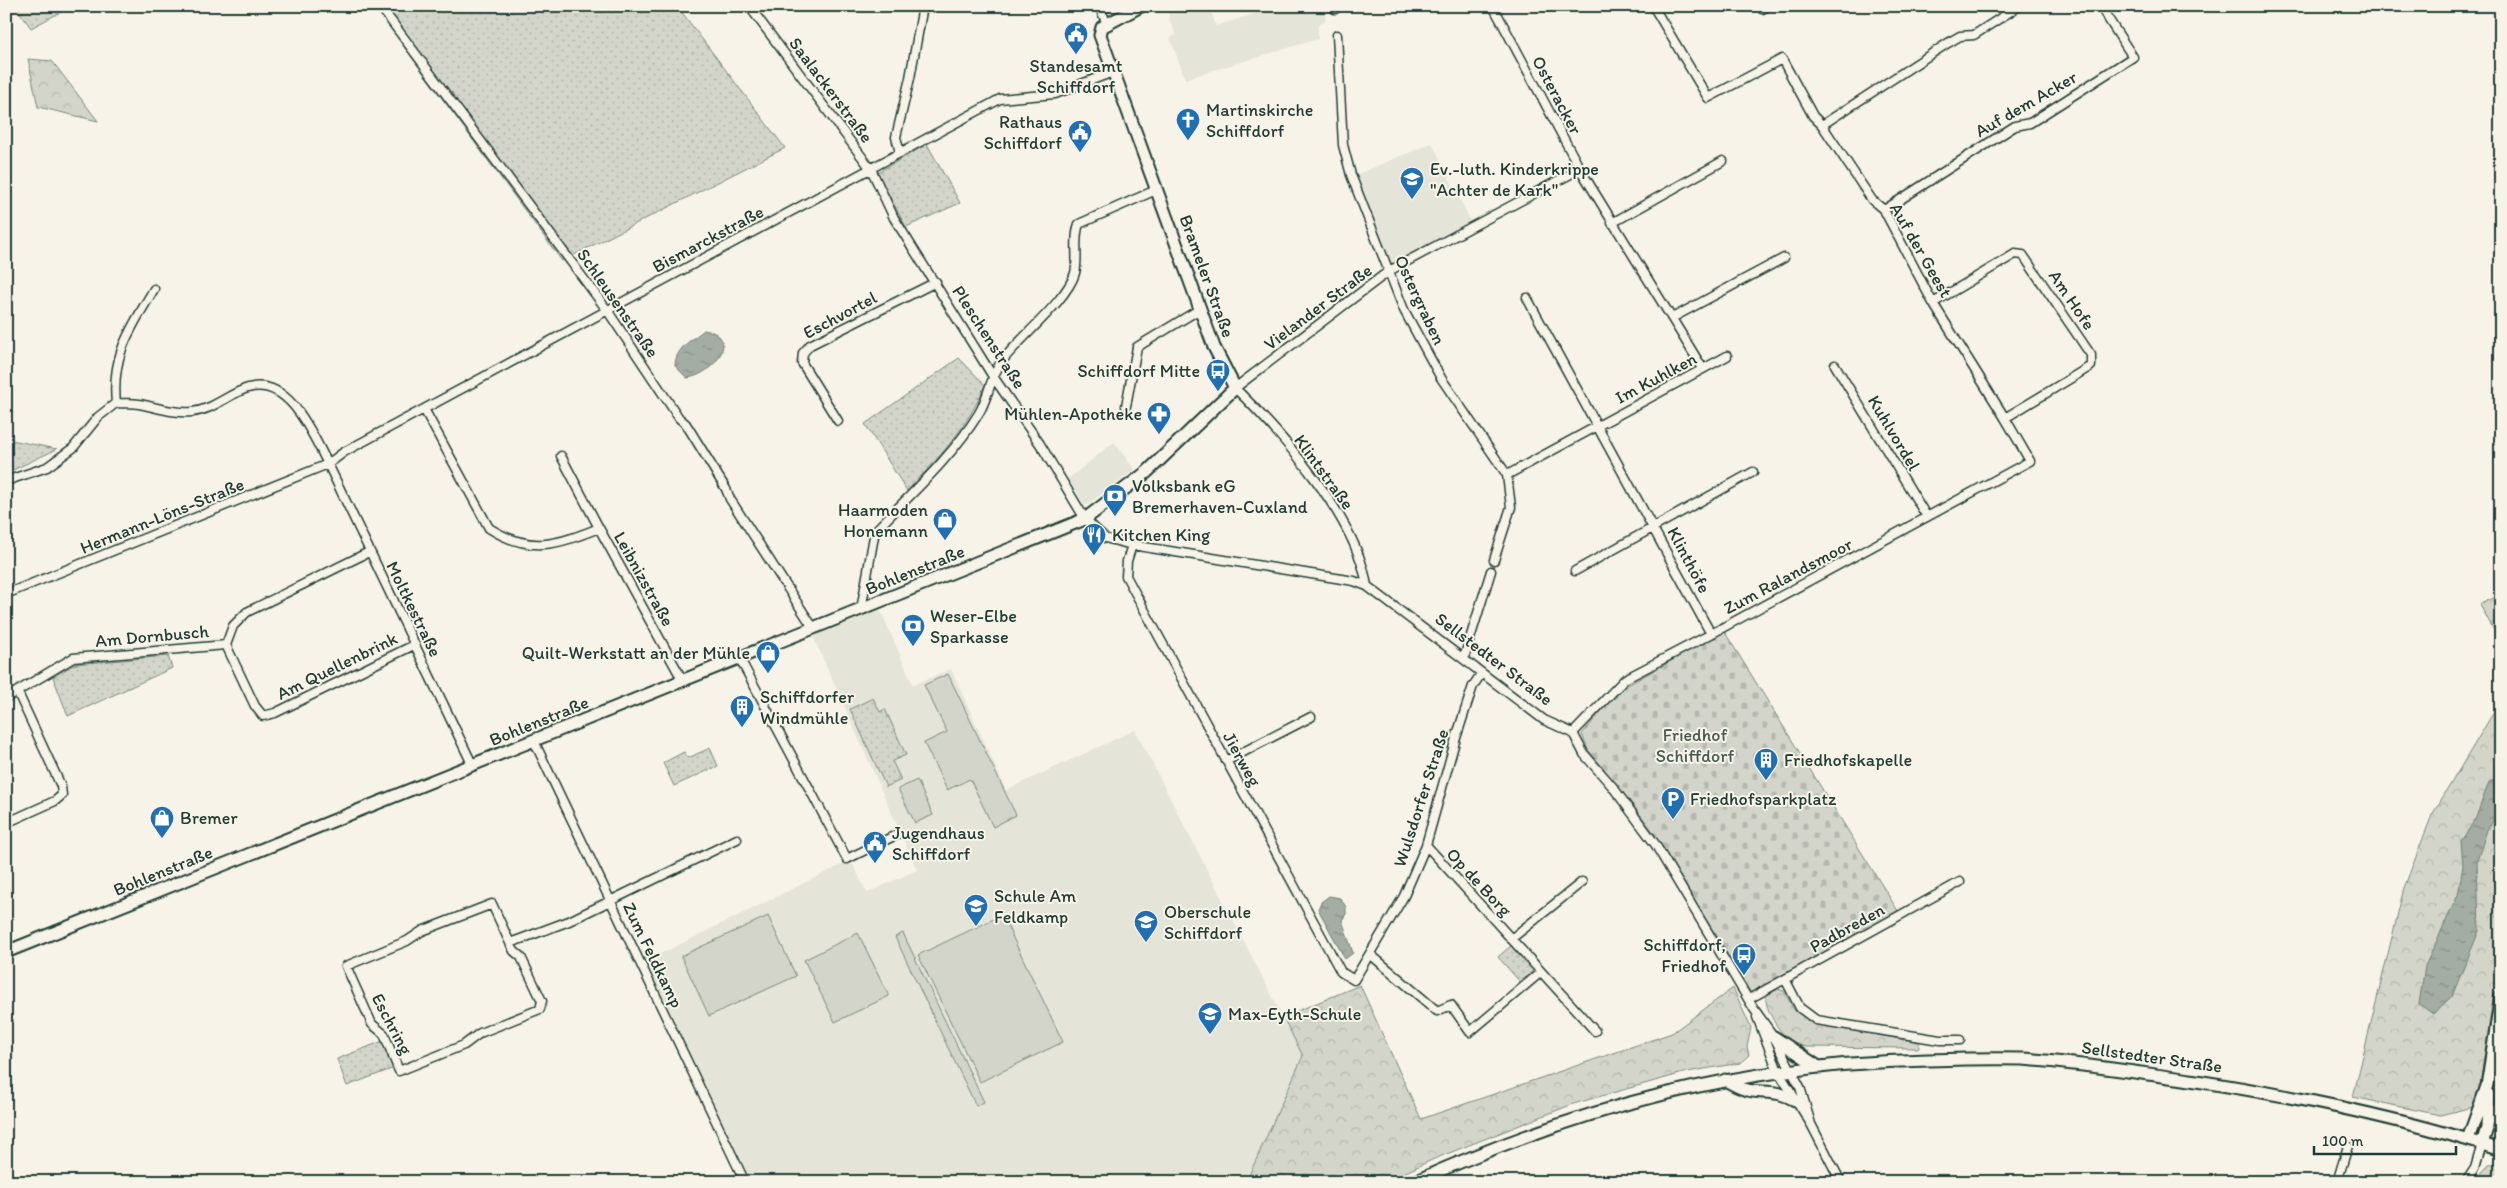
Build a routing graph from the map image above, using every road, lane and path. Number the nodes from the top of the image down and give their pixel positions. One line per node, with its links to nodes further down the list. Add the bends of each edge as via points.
1 (380, 6): 30 (street, Schleusenstraße)
2 (749, 6): 18 (street, Saalackerstraße)
3 (923, 6): 16 (street, via 896,137)
4 (1099, 6): 12 (street)
5 (1141, 6): 12 (street)
6 (1653, 6): 15 (street, Auf der Geest, via 1708,98 1782,59 1812,116)
7 (1762, 6): 8 (street, via 1762,9)
8 (1768, 6)
9 (2019, 6): 15 (street, via 1974,35 1960,36 1948,43)
10 (2100, 6): 21 (street, Auf dem Acker, via 2133,57 2030,123 2005,132)
11 (1494, 7): 19 (street, Osteracker)
12 (1107, 24): 14 (street, Brameler Straße, via 1102,27 1100,35)
13 (1337, 35): 24 (street, Ostergraben, via 1343,145 1351,175)
14 (1112, 72): 16 (street, Bismarckstraße, via 1055,94 1000,99); 20 (street, Brameler Straße)
15 (1822, 125): 21 (street, Auf der Geest, via 1872,200)
16 (900, 154): 18 (street, Bismarckstraße)
17 (1723, 161): 22 (street)
18 (871, 168): 25 (street, Pleschenstraße, via 894,218); 30 (street, Bismarckstraße)
19 (1580, 169): 22 (street, Osteracker); 24 (street, Vielander Straße)
20 (1156, 190): 29 (street, Brameler Straße); 35 (street, via 1078,224 1075,274 1066,291)
21 (1884, 210): 28 (street, Auf der Geest)
22 (1612, 223): 31 (street, Osteracker)
23 (1784, 258): 31 (street)
24 (1388, 271): 36 (street, Vielander Straße); 47 (street, Ostergraben, via 1404,310 1441,378)
25 (936, 282): 35 (street, Pleschenstraße); 41 (street, Eschvortel, via 810,345 803,353 802,363)
26 (154, 289): 37 (street, via 125,339 116,365)
27 (1527, 298): 42 (street)
28 (1933, 303): 40 (street, Auf der Geest); 40 (street, Am Hofe, via 2015,254 2023,255 2091,355 2091,366)
29 (1200, 309): 36 (street, Brameler Straße, via 1214,347); 38 (street, via 1137,347)
30 (607, 310): 39 (street, Bismarckstraße); 61 (street, Schleusenstraße, via 686,424)
31 (1672, 318): 34 (street, Osteracker)
32 (1728, 356): 34 (street, Im Kuhlken)
33 (1835, 365): 49 (street, Kuhlvordel)
34 (1703, 369): 42 (street, Im Kuhlken)
35 (992, 375): 50 (street, Pleschenstraße, via 1040,444); 60 (street, via 979,412 945,458 878,528)
36 (1235, 388): 50 (street, via 1153,466); 58 (street, Klintstraße, via 1314,478 1337,513 1364,567)
37 (116, 403): 45 (street, Moltkestraße, via 190,412 206,410 247,388 268,388 291,402); 48 (street, via 98,417 73,448 47,467)
38 (1126, 406)
39 (424, 410): 45 (street, Bismarckstraße, via 344,452); 52 (street, Leibnizstraße, via 489,528 508,540 532,545 567,541)
40 (2006, 418): 44 (street, Auf der Geest)
41 (838, 421)
42 (1598, 426): 47 (street, Im Kuhlken); 51 (street, Klinthöfe)
43 (562, 456): 52 (street)
44 (2030, 461): 49 (street, Zum Ralandsmoor)
45 (328, 464): 54 (street, Moltkestraße); 59 (street, Hermann-Löns-Straße)
46 (1753, 472): 51 (street, Klinthöfe)
47 (1508, 475): 55 (street, Ostergraben, via 1511,506)
48 (6, 482)
49 (1928, 517): 62 (street, Zum Ralandsmoor)
50 (1085, 520): 53 (street, Sellstedter Straße, via 1106,538); 60 (street, Bohlenstraße)
51 (1654, 527): 57 (street, Klinthöfe); 62 (street, Klinthöfe)
52 (599, 528): 68 (street, Leibnizstraße)
53 (1132, 545): 58 (street, Sellstedter Straße, via 1354,581); 74 (street, Jierweg, via 1126,576)
54 (369, 552): 63 (street, Am Dornbusch, via 247,612 233,626); 64 (street, Moltkestraße)
55 (1494, 560)
56 (1491, 571): 65 (street)
57 (1575, 572)
58 (1367, 586): 65 (street, Sellstedter Straße)
59 (6, 594)
60 (861, 610): 61 (street, Bohlenstraße)
61 (814, 629): 66 (street, Bohlenstraße)
62 (1711, 634): 72 (street, Zum Ralandsmoor, via 1625,679)
63 (226, 645): 64 (street, Am Quellenbrink, via 263,716); 69 (street, Am Dornbusch, via 74,658)
64 (414, 645): 75 (street, Moltkestraße)
65 (1464, 658): 67 (street, Sellstedter Straße)
66 (740, 659): 68 (street, Bohlenstraße); 77 (street, via 847,859)
67 (1481, 674): 72 (street, Sellstedter Straße, via 1544,720); 79 (street, Wulsdorfer Straße, via 1473,686)
68 (684, 681): 73 (street, Bohlenstraße)
69 (18, 693): 70 (street, Am Dornbusch); 76 (street, via 61,786 62,795 55,802)
70 (6, 698)
71 (1311, 717): 74 (street)
72 (1573, 733): 91 (street, via 1584,754 1655,844)
73 (534, 741): 75 (street, Bohlenstraße); 82 (street, Zum Feldkamp)
74 (1226, 762): 89 (street, Jierweg, via 1341,972)
75 (473, 766): 85 (street, Bohlenstraße)
76 (6, 823)
77 (898, 834)
78 (737, 839): 82 (street)
79 (1426, 845): 83 (street, Op de Borg); 86 (street, Wulsdorfer Straße, via 1404,896)
80 (1582, 882): 83 (street, Op de Borg)
81 (1960, 882): 88 (street, Padbreden)
82 (610, 900): 84 (street, via 569,921); 109 (street, Zum Feldkamp)
83 (1511, 939): 87 (street, Op de Borg)
84 (510, 943): 84 (street, Eschring, via 521,957 542,1001 540,1009 399,1071 384,1034 372,1024 346,966 407,941 422,931 492,904)
85 (6, 952)
86 (1370, 954): 87 (street, via 1437,1010 1451,1005 1470,1032); 89 (street, Wulsdorfer Straße)
87 (1541, 972): 93 (street, Op de Borg)
88 (1785, 979): 91 (street, Padbreden); 95 (street, via 1800,1008 1816,1020 1940,1040)
89 (1354, 980)
90 (2501, 997): 100 (street)
91 (1749, 999): 92 (street)
92 (1754, 1009): 94 (street); 98 (street)
93 (1595, 1031)
94 (1774, 1037): 96 (street); 97 (street)
95 (1960, 1040)
96 (1817, 1066): 97 (street, Sellstedter Straße); 105 (street, Sellstedter Straße, via 1953,1059 2020,1059 2085,1065 2270,1092 2395,1119)
97 (1792, 1069): 98 (street, Sellstedter Straße); 103 (street)
98 (1778, 1071): 99 (street, Sellstedter Straße); 101 (street)
99 (1725, 1080): 101 (street, via 1745,1090 1769,1090); 110 (street, Sellstedter Straße, via 1627,1103 1554,1125)
100 (2487, 1086): 102 (street); 105 (street)
101 (1795, 1100): 103 (street)
102 (2488, 1107): 104 (street); 106 (street)
103 (1811, 1124): 111 (street)
104 (2501, 1126)
105 (2468, 1139): 106 (street, Sellstedter Straße)
106 (2482, 1144): 108 (street, Sellstedter Straße); 113 (street, via 2475,1168)
107 (2348, 1146): 112 (street)
108 (2501, 1150)
109 (745, 1182)
110 (1414, 1182)
111 (1841, 1182)
112 (2337, 1182)
113 (2466, 1182)

